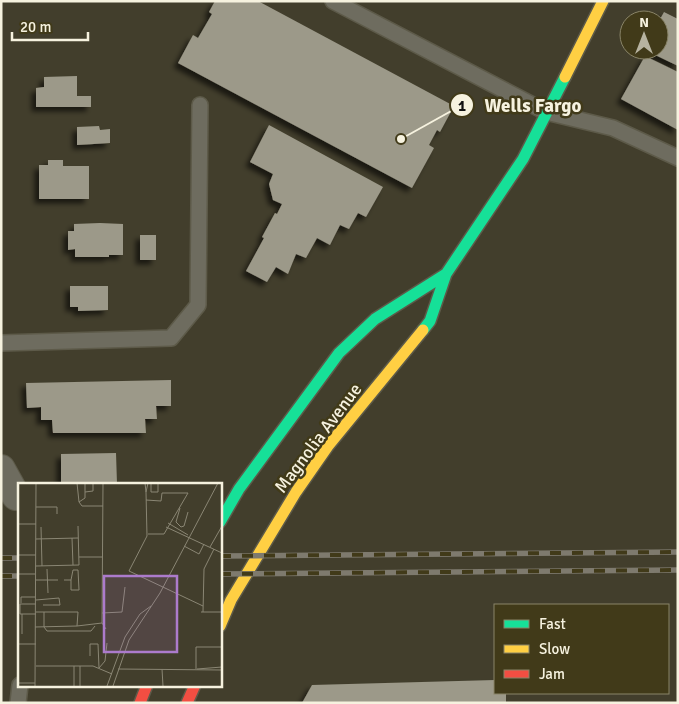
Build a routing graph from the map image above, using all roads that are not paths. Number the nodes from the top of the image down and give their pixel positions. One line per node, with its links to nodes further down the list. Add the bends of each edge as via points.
1 (333, 1): 4 (lane)
2 (603, 1): 4 (main road, Magnolia Avenue)
3 (200, 104): 7 (lane, via 198,305 193,312 171,338)
4 (546, 112): 5 (lane, via 613,128); 6 (main road, Magnolia Avenue, via 523,159)
5 (678, 158)
6 (446, 274): 10 (main road, Magnolia Avenue, via 375,319 339,353 239,489); 11 (main road, Magnolia Avenue, via 430,321 328,446 296,492 231,600)
7 (1, 343)
8 (1, 469): 9 (street)
9 (16, 496)
10 (221, 520)
11 (221, 624)
12 (20, 686): 15 (lane)
13 (147, 686): 16 (main road)
14 (195, 686): 17 (main road)
15 (18, 703)
16 (140, 703)
17 (187, 703)

